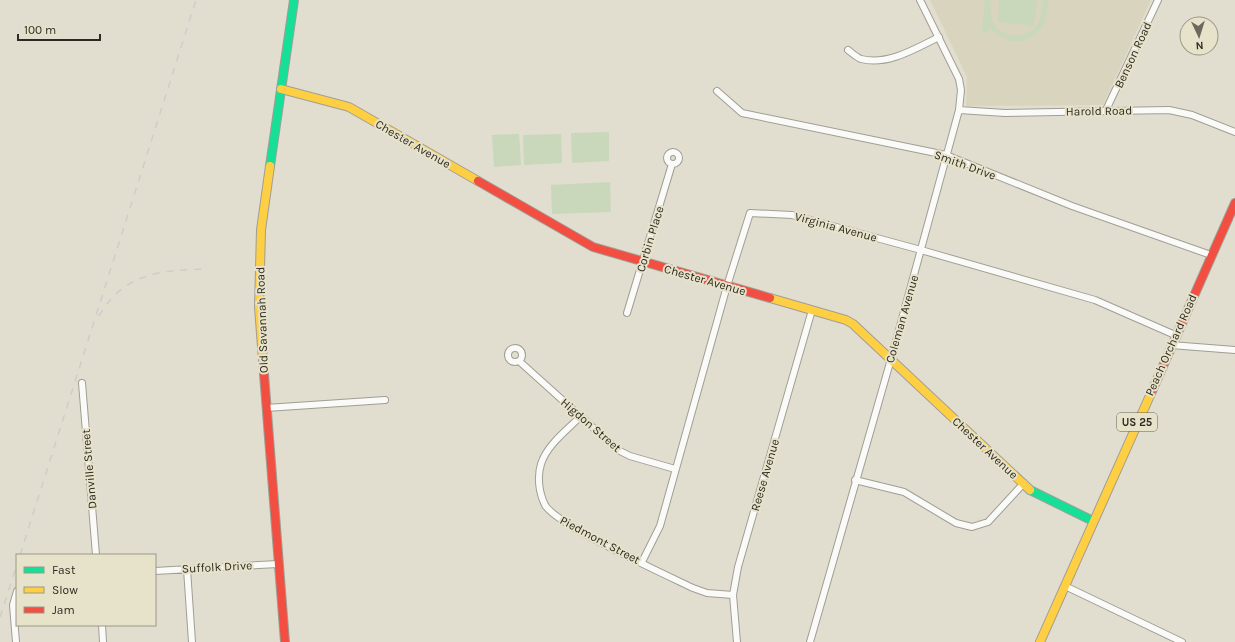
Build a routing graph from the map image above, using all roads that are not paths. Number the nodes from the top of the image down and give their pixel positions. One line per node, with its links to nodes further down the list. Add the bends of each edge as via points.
1 (294, 0): 6 (main road, Old Savannah Road)
2 (920, 0): 4 (street, Coleman Avenue)
3 (1158, 0): 9 (street, Benson Road)
4 (939, 37): 5 (street, via 887,59 860,58); 8 (street, Coleman Avenue, via 959,79)
5 (848, 50)
6 (281, 89): 16 (main road, Chester Avenue, via 349,108 593,247); 27 (main road, Old Savannah Road, via 259,257 259,307)
7 (717, 91): 11 (street, Smith Drive, via 742,113)
8 (959, 110): 9 (street, Harold Road, via 988,113); 11 (street, Coleman Avenue)
9 (1106, 110): 10 (street, Harold Road, via 1181,112 1203,118)
10 (1235, 132)
11 (946, 155): 14 (street, Coleman Avenue); 15 (street, Smith Drive, via 1072,206)
12 (672, 164): 16 (street, Corbin Place)
13 (1235, 203): 15 (main road, Peach Orchard Road / US 25)
14 (921, 250): 17 (street, Virginia Avenue, via 792,215 750,213); 20 (street, Virginia Avenue, via 1095,300); 23 (street, Coleman Avenue)
15 (1211, 255): 20 (main road, Peach Orchard Road / US 25)
16 (644, 262): 17 (main road, Chester Avenue); 19 (street, Corbin Place)
17 (727, 286): 18 (main road, Chester Avenue); 29 (street, Virginia Avenue)
18 (812, 310): 23 (main road, Chester Avenue, via 853,324); 40 (street, Reese Avenue, via 738,567)
19 (627, 313)
20 (1175, 335): 21 (main road, Peach Orchard Road / US 25)
21 (1171, 345): 22 (street); 32 (main road, Peach Orchard Road / US 25)
22 (1235, 350)
23 (891, 359): 30 (street, Coleman Avenue); 31 (main road, Chester Avenue)
24 (519, 361): 28 (street, Higdon Street)
25 (82, 383): 33 (street, Danville Street)
26 (385, 400): 27 (street)
27 (266, 408): 35 (main road, Old Savannah Road)
28 (580, 417): 29 (street, Higdon Street, via 623,453); 34 (street, Piedmont Street, via 550,448 542,463 539,482 545,506 561,520)
29 (675, 469): 34 (street, Virginia Avenue, via 660,526)
30 (855, 480): 31 (street, via 904,492 956,523 972,527 988,522); 47 (street, Coleman Avenue)
31 (1024, 483): 32 (main road, Chester Avenue, via 1044,498)
32 (1093, 521): 38 (main road, Peach Orchard Road / US 25)
33 (96, 554)
34 (642, 562): 40 (street, Piedmont Street, via 698,591)
35 (278, 564): 36 (street, Suffolk Drive); 45 (main road, Old Savannah Road)
36 (187, 569): 37 (street, Suffolk Drive); 44 (street)
37 (156, 571)
38 (1065, 586): 48 (main road, Peach Orchard Road / US 25); 49 (street)
39 (16, 594): 42 (street, via 13,605)
40 (733, 595): 46 (street, Reese Avenue)
41 (102, 626): 43 (street)
42 (16, 642)
43 (103, 642)
44 (192, 642)
45 (285, 642)
46 (737, 642)
47 (810, 642)
48 (1040, 642)
49 (1182, 642)

